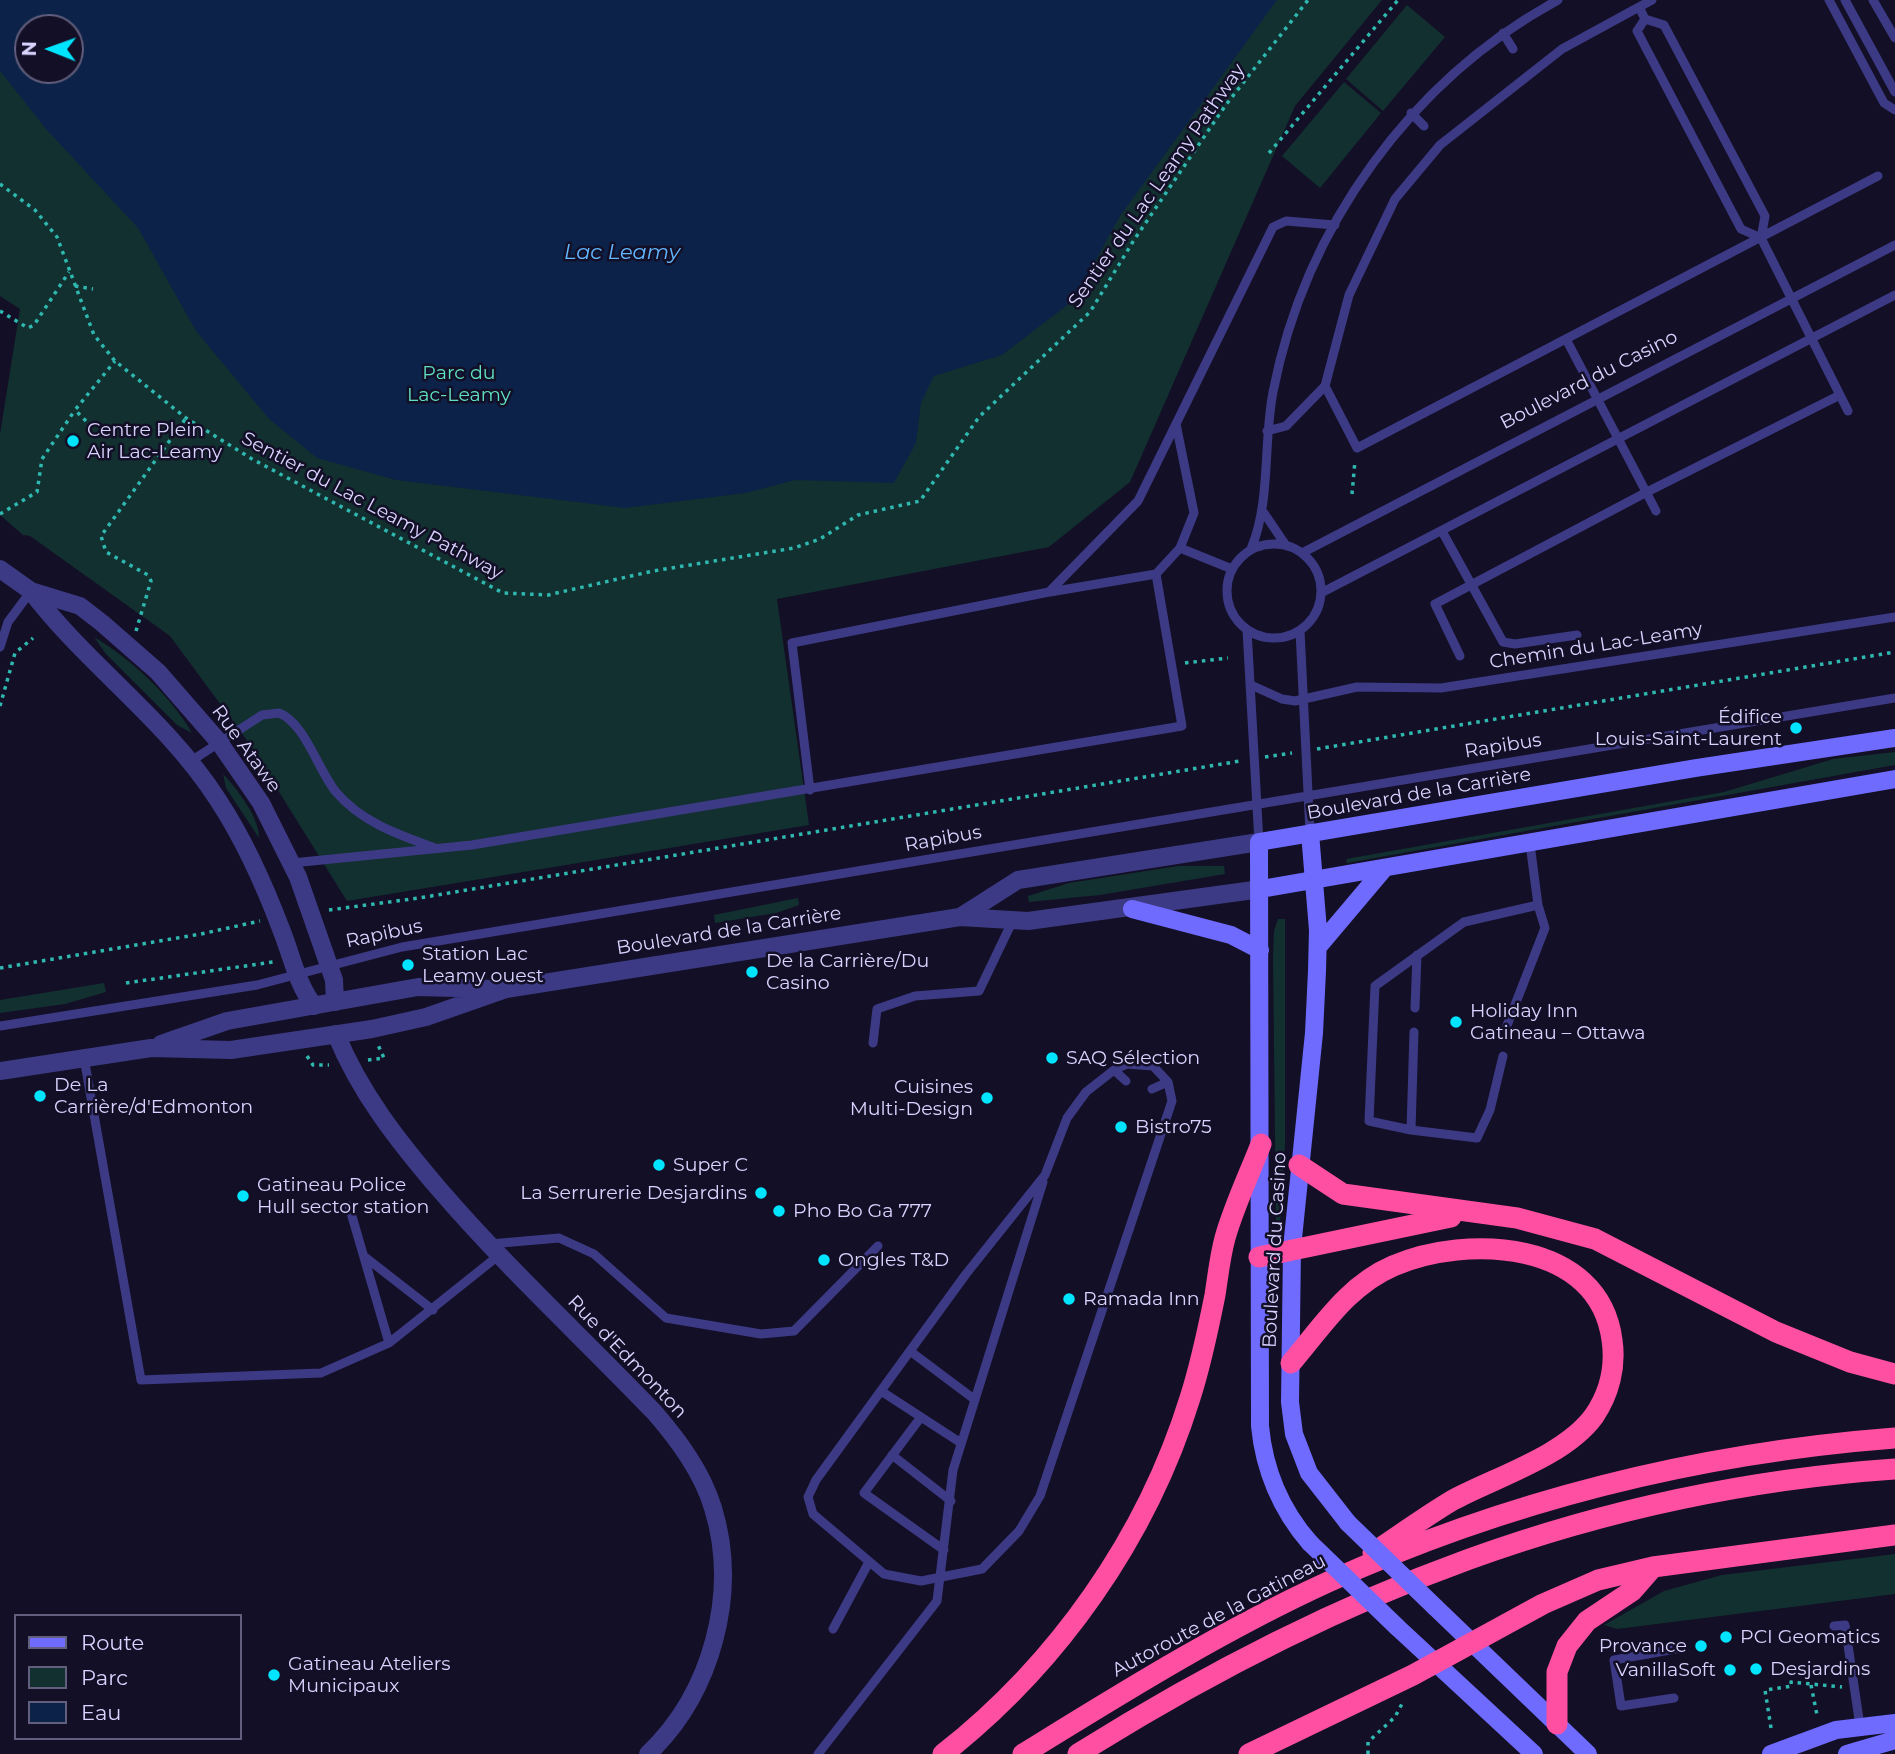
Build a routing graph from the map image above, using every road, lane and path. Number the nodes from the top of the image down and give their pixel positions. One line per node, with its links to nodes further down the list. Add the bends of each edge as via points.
1 (1308, 0): 37 (path, Sentier du Lac Leamy Pathway, via 1225,106 1090,312 979,417 928,493 911,505 858,515 810,544 548,595 503,593 252,459)
2 (1398, 0): 17 (path)
3 (1558, 0): 10 (lane)
4 (1652, 0): 8 (lane)
5 (1829, 0): 14 (lane, via 1884,103)
6 (1845, 0): 13 (lane)
7 (1873, 0): 11 (lane)
8 (1639, 7): 9 (lane); 32 (lane, via 1562,49 1440,145 1395,199 1354,285)
9 (1645, 19): 21 (lane, via 1664,25 1765,216); 21 (lane, via 1637,31 1741,229)
10 (1503, 33): 12 (lane); 15 (lane)
11 (1895, 38)
12 (1513, 49)
13 (1895, 92)
14 (1895, 110)
15 (1411, 113): 16 (lane); 20 (lane)
16 (1424, 126)
17 (1269, 153)
18 (1878, 176): 21 (lane)
19 (0, 184): 23 (path, Sentier du Lac Leamy Pathway, via 35,210 51,229)
20 (1335, 225): 38 (lane, via 1286,221 1273,227); 40 (lane, via 1294,317)
21 (1761, 238): 27 (lane); 29 (lane)
22 (1895, 245): 27 (lane, Boulevard du Casino)
23 (70, 271): 24 (path, Sentier du Lac Leamy Pathway); 28 (path, via 34,325 28,328)
24 (75, 286): 25 (path); 31 (path, Sentier du Lac Leamy Pathway, via 94,335)
25 (93, 289)
26 (1895, 295): 30 (lane)
27 (1792, 301): 30 (lane); 34 (lane, Boulevard du Casino)
28 (0, 311)
29 (1566, 340): 32 (lane, via 1357,448); 34 (lane)
30 (1812, 340): 33 (lane); 41 (lane)
31 (115, 361): 35 (path); 37 (path, Sentier du Lac Leamy Pathway)
32 (1325, 386): 40 (lane, via 1286,426)
33 (1840, 395): 36 (lane); 43 (lane)
34 (1597, 398): 41 (lane); 52 (lane, Boulevard du Casino)
35 (75, 410): 39 (path); 47 (path, via 42,459 37,492)
36 (1849, 411)
37 (186, 418): 62 (path, via 101,536 106,552 151,581)
38 (1176, 424): 50 (lane, via 1194,513); 59 (lane, via 1138,501)
39 (92, 427)
40 (1267, 431): 46 (lane)
41 (1619, 441): 43 (lane); 48 (lane)
42 (1353, 475): 44 (path)
43 (1645, 493): 45 (lane); 57 (lane)
44 (1352, 494)
45 (1656, 511)
46 (1264, 513): 49 (lane); 51 (lane)
47 (0, 514)
48 (1443, 533): 57 (lane); 60 (lane)
49 (1285, 544): 51 (lane); 52 (lane)
50 (1180, 548): 54 (lane); 55 (lane)
51 (1251, 549): 54 (lane)
52 (1302, 552): 60 (lane, via 1317,570)
53 (0, 569): 58 (street, Rue Atawe)
54 (1231, 569): 63 (lane, via 1227,596 1237,621)
55 (1156, 574): 59 (lane); 84 (lane, via 1182,726)
56 (0, 581): 58 (lane)
57 (1473, 586): 65 (lane, via 1506,643); 69 (lane, via 1435,604)
58 (32, 591): 67 (lane, via 8,622); 77 (street, Rue Atawe, via 80,606 113,632 158,673); 81 (street, Rue Atawe, via 62,631 137,700)
59 (1049, 592): 84 (lane, via 792,643)
60 (1321, 593): 64 (lane, via 1311,621)
61 (1895, 617): 74 (lane, Chemin du Lac-Leamy, via 1462,685 1357,687)
62 (138, 629)
63 (1247, 630): 64 (lane, via 1273,638); 72 (lane, Boulevard du Casino)
64 (1300, 631): 74 (lane, Boulevard du Casino)
65 (1577, 635)
66 (33, 638): 75 (path, via 15,653)
67 (0, 647)
68 (1895, 652): 78 (path)
69 (1460, 656)
70 (1228, 658): 71 (path)
71 (1196, 660)
72 (1251, 685): 74 (lane, via 1282,699); 86 (lane, Boulevard du Casino)
73 (1895, 698): 85 (lane, Rapibus)
74 (1303, 700): 85 (lane, Boulevard du Casino)
75 (0, 706)
76 (1895, 738): 87 (main road, Boulevard de la Carrière)
77 (219, 742): 81 (lane); 90 (lane, via 262,715 285,715 351,808 396,834); 91 (street, Rue Atawe, via 261,803)
78 (1328, 747)
79 (1295, 752): 80 (path)
80 (1275, 755)
81 (191, 761): 107 (street, Rue Atawe, via 244,843)
82 (1234, 761): 97 (path, via 419,898)
83 (1895, 779): 89 (main road, Boulevard de la Carrière)
84 (810, 790): 90 (lane)
85 (1307, 796): 86 (lane, Rapibus); 87 (lane, Boulevard du Casino)
86 (1257, 804): 88 (lane, Boulevard du Casino); 105 (lane, Rapibus, via 402,947)
87 (1310, 833): 88 (main road, Boulevard de la Carrière); 93 (main road, Boulevard du Casino)
88 (1259, 842): 94 (main road, Boulevard du Casino); 98 (street, Boulevard de la Carrière, via 1018,880)
89 (1530, 844): 92 (main road, Boulevard de la Carrière); 95 (lane)
90 (440, 849): 91 (lane)
91 (292, 863): 105 (street, Rue Atawe)
92 (1383, 870): 93 (main road, Boulevard de la Carrière); 101 (main road)
93 (1314, 880): 94 (main road, Boulevard de la Carrière); 101 (main road, Boulevard du Casino)
94 (1261, 889): 96 (street, Boulevard de la Carrière); 102 (main road, Boulevard du Casino)
95 (1538, 905): 103 (lane, via 1464,922); 114 (lane, via 1545,928)
96 (1132, 909): 100 (street, Boulevard de la Carrière); 102 (main road, via 1231,935)
97 (322, 910)
98 (960, 916): 100 (street, Boulevard de la Carrière); 109 (street, Boulevard de la Carrière)
99 (261, 920): 106 (path)
100 (1013, 920): 117 (lane, via 979,991 915,996 877,1009)
101 (1318, 947): 128 (main road, Boulevard du Casino)
102 (1260, 950): 127 (main road, Boulevard du Casino)
103 (1417, 955): 112 (lane); 126 (lane, via 1375,986 1369,1121)
104 (278, 961): 108 (path)
105 (329, 964): 107 (lane, Rapibus); 110 (street, Rue Atawe)
106 (0, 968)
107 (296, 974): 111 (street, Rue Atawe); 113 (lane, Rapibus, via 257,985)
108 (126, 983)
109 (506, 989): 110 (street, Boulevard de la Carrière, via 418,987); 116 (street, Boulevard de la Carrière, via 426,1017)
110 (335, 1002): 111 (street, Boulevard de la Carrière); 116 (street, Rue Atawe)
111 (314, 1006): 116 (street, Rue Atawe); 118 (street, Boulevard de la Carrière, via 227,1021)
112 (1415, 1008)
113 (0, 1026)
114 (1506, 1028)
115 (1414, 1032): 126 (lane)
116 (336, 1034): 118 (street, Boulevard de la Carrière, via 231,1050); 134 (street, Rue d'Edmonton, via 390,1131)
117 (873, 1043)
118 (151, 1048): 120 (street, Boulevard de la Carrière)
119 (1503, 1056): 126 (lane, via 1490,1110 1477,1138)
120 (84, 1058): 122 (street, Boulevard de la Carrière); 138 (lane, via 141,1380 321,1373)
121 (1114, 1070): 123 (lane); 124 (lane, via 1128,1064 1153,1066); 129 (lane, via 1086,1092 1067,1118)
122 (0, 1071)
123 (1126, 1081)
124 (1168, 1082): 125 (lane); 154 (lane, via 1172,1101 1040,1496 1019,1531 982,1569)
125 (1152, 1089)
126 (1411, 1130)
127 (1261, 1144): 136 (main road, Boulevard du Casino); 173 (highway, via 1224,1239 1210,1323 1186,1410 1134,1530 1095,1592 1046,1656)
128 (1299, 1165): 131 (highway, via 1343,1194); 133 (main road, Boulevard du Casino)
129 (1045, 1175): 139 (lane); 143 (lane)
130 (349, 1206): 135 (lane)
131 (1470, 1213): 133 (highway); 141 (highway, via 1534,1222 1595,1238 1776,1332)
132 (878, 1246): 134 (lane, via 794,1331 761,1334 666,1318 594,1254 559,1238)
133 (1292, 1248): 136 (highway); 140 (main road, Boulevard du Casino)
134 (493, 1250): 137 (lane); 171 (street, Rue d'Edmonton, via 655,1413 693,1465 712,1506 720,1544 721,1590 708,1660 687,1706)
135 (364, 1256): 137 (lane); 138 (lane)
136 (1259, 1256): 160 (main road, Boulevard du Casino, bridge, via 1261,1439 1276,1489 1310,1543)
137 (433, 1310): 138 (lane)
138 (389, 1343)
139 (910, 1351): 142 (lane); 143 (lane)
140 (1290, 1363): 155 (highway, via 1340,1302 1366,1280 1408,1260 1457,1250 1519,1252 1558,1264 1592,1292 1612,1336 1609,1385 1594,1416 1578,1432 1452,1501); 158 (main road, Boulevard du Casino, bridge, via 1298,1449 1318,1488 1348,1523)
141 (1895, 1374)
142 (881, 1391): 144 (lane); 152 (lane, via 808,1497 813,1514)
143 (974, 1399): 146 (lane)
144 (921, 1417): 146 (lane); 147 (lane)
145 (1895, 1438): 155 (highway, Autoroute de la Gatineau, via 1754,1454 1618,1482 1469,1526)
146 (961, 1443): 149 (lane)
147 (892, 1455): 149 (lane); 151 (lane, via 864,1493)
148 (1895, 1469): 175 (highway, via 1794,1479 1668,1501 1474,1556 1378,1592 1267,1644)
149 (951, 1501): 151 (lane)
150 (1895, 1535): 153 (highway)
151 (944, 1550): 154 (lane)
152 (869, 1562): 154 (lane, via 884,1574 921,1581); 157 (lane)
153 (1653, 1567): 158 (highway, via 1583,1586); 167 (highway, via 1632,1591 1587,1621 1567,1646 1557,1672)
154 (940, 1578): 172 (lane, via 937,1601)
155 (1327, 1583): 174 (highway, Autoroute de la Gatineau, via 1191,1653)
156 (1834, 1626): 168 (lane, via 1845,1625)
157 (832, 1629)
158 (1474, 1643): 160 (highway); 167 (main road, Boulevard du Casino)
159 (1681, 1648): 164 (lane, via 1614,1660 1621,1706)
160 (1435, 1663): 176 (highway); 178 (main road, Boulevard du Casino)
161 (1811, 1685): 162 (path); 165 (path); 169 (path, via 1791,1682 1792,1686 1765,1690)
162 (1843, 1687)
163 (1411, 1693): 177 (path, via 1403,1696 1395,1717 1368,1742)
164 (1674, 1699)
165 (1817, 1715)
166 (1895, 1723): 168 (main road)
167 (1557, 1724): 179 (main road, Boulevard du Casino)
168 (1860, 1726): 180 (main road, via 1807,1739)
169 (1770, 1728)
170 (1895, 1740): 181 (main road)
171 (648, 1754)
172 (818, 1754)
173 (943, 1754)
174 (1023, 1754)
175 (1078, 1754)
176 (1249, 1754)
177 (1367, 1754)
178 (1534, 1754)
179 (1588, 1754)
180 (1771, 1754)
181 (1847, 1754)

